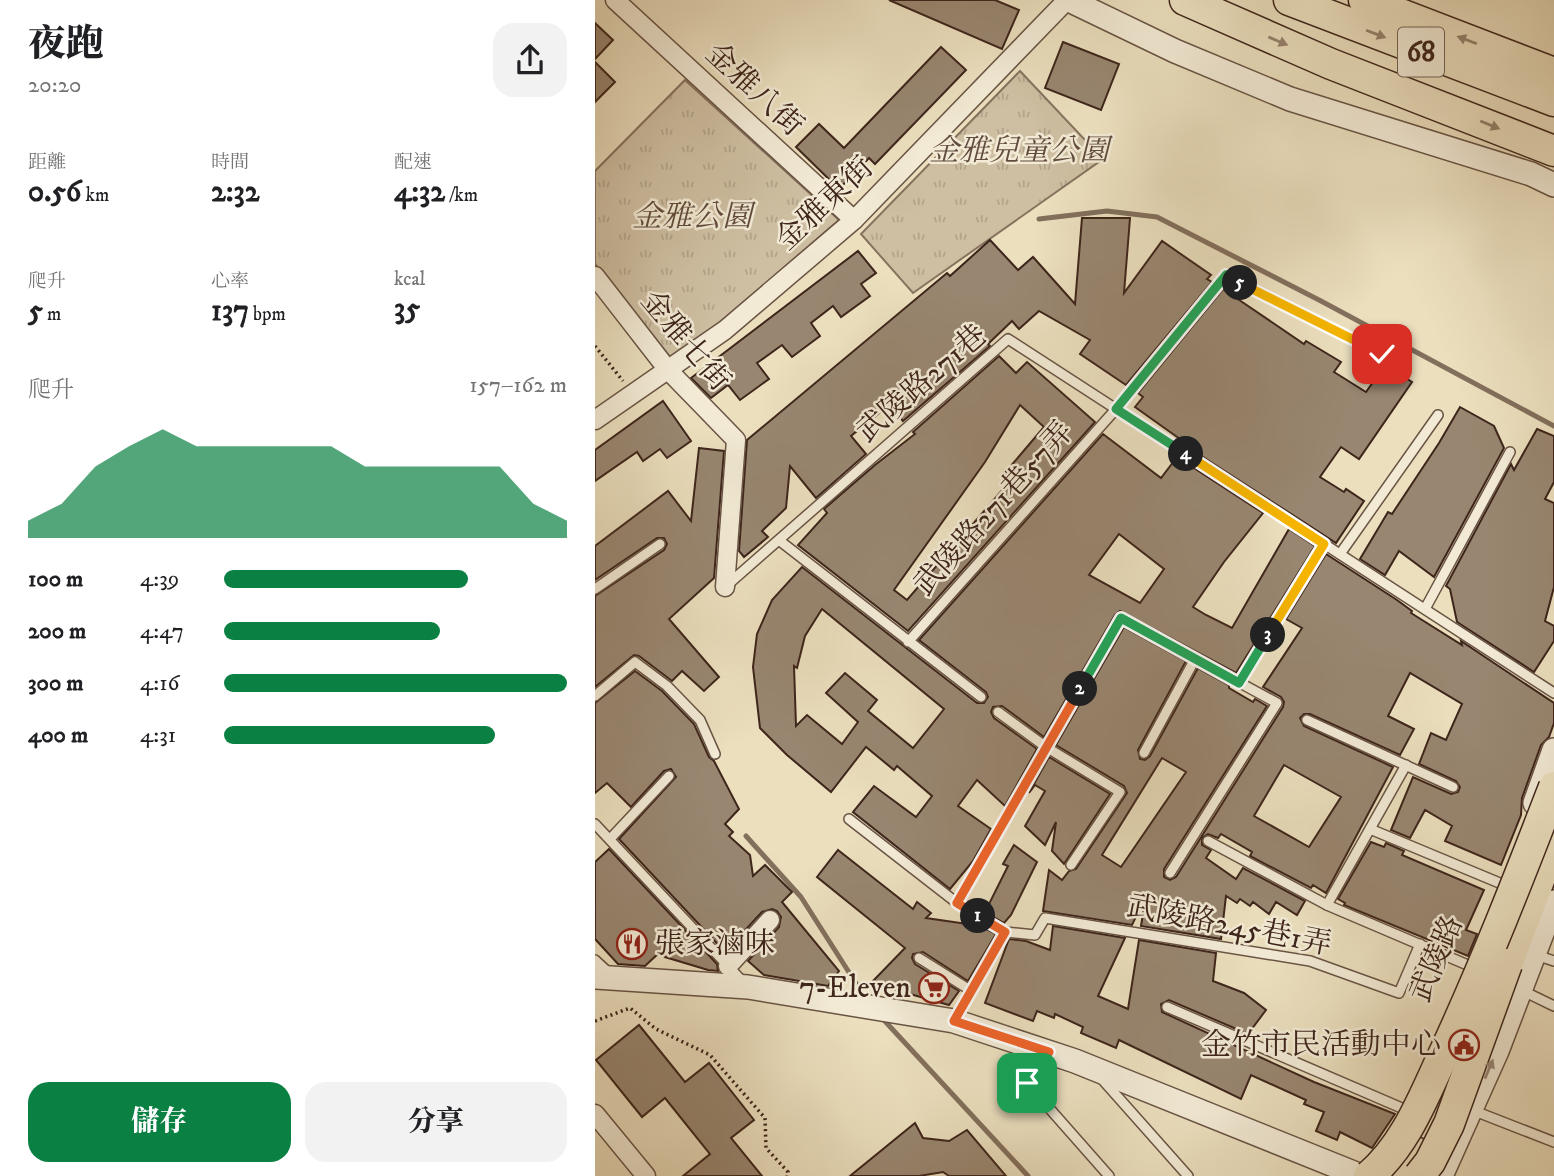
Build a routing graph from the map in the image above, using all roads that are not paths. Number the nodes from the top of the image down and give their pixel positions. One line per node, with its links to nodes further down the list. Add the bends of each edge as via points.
1 (615, 0): 10 (street, 金雅八街)
2 (1068, 0): 9 (street, via 1290,99); 10 (street, 金雅東街)
3 (1185, 0): 8 (highway, one-way to 8, via 1331,64)
4 (1290, 0): 7 (highway, 68, one-way to 7)
5 (1364, 0): 6 (highway, 68, one-way to 5)
6 (1554, 72)
7 (1554, 101)
8 (1553, 151)
9 (1554, 183)
10 (854, 220): 13 (street, 金雅東街, via 725,330)
11 (595, 276): 13 (street, 金雅七街)
12 (1382, 354): 14 (lane, 武陵路271巷57弄, via 1226,275)
13 (668, 370): 16 (street, 金雅東街); 22 (street, 金雅七街, via 736,440)
14 (1116, 409): 18 (lane, 武陵路271巷, via 1008,339); 20 (lane, 武陵路271巷); 25 (lane, 武陵路271巷57弄)
15 (1438, 415): 21 (lane)
16 (595, 420)
17 (1510, 452): 24 (lane)
18 (780, 541): 22 (lane, 武陵路271巷); 25 (lane)
19 (660, 544): 23 (lane)
20 (1324, 544): 21 (lane, 武陵路271巷); 27 (lane)
21 (1340, 554): 24 (lane, 武陵路271巷)
22 (725, 587)
23 (595, 589)
24 (1425, 610): 28 (lane, 武陵路271巷)
25 (908, 642): 30 (lane)
26 (1195, 659): 27 (lane); 33 (lane, via 1121,618); 35 (lane)
27 (1239, 683): 48 (lane, via 1277,703)
28 (1554, 693)
29 (595, 696): 36 (lane, via 635,662 700,720)
30 (981, 697)
31 (998, 712): 33 (lane)
32 (1307, 720): 37 (lane)
33 (1046, 747): 47 (lane, via 1120,792); 50 (lane)
34 (1554, 750): 40 (street, 武陵路)
35 (1144, 753)
36 (715, 754)
37 (1406, 765): 39 (lane); 43 (lane)
38 (669, 776): 44 (lane)
39 (1453, 787)
40 (1549, 792): 49 (street, 武陵路); 58 (highway, bridge)
41 (849, 819): 50 (lane)
42 (595, 824): 44 (lane)
43 (1370, 829): 49 (lane); 51 (lane)
44 (610, 839): 59 (lane)
45 (1554, 841): 58 (highway)
46 (1208, 842): 51 (lane)
47 (1071, 865)
48 (1170, 873)
49 (1502, 884): 58 (street, 武陵路)
50 (957, 903): 54 (lane)
51 (1327, 905): 55 (lane)
52 (1552, 915): 58 (street, 武陵路)
53 (770, 920): 59 (street)
54 (1005, 932): 55 (lane, 武陵路245巷1弄, via 1035,935 1045,918 1310,961 1399,993); 62 (lane)
55 (1420, 944): 58 (lane)
56 (919, 958): 62 (lane)
57 (595, 960): 60 (lane)
58 (1512, 965): 63 (lane); 68 (street, 武陵路); 69 (street, 武陵路, one-way to 58); 72 (highway, bridge, via 1449,1124 1430,1162); 73 (highway, bridge, via 1387,1158)
59 (728, 966): 61 (lane)
60 (604, 977): 61 (street)
61 (748, 987): 65 (street)
62 (970, 990): 65 (lane)
63 (1554, 1006)
64 (1167, 1007): 68 (lane)
65 (954, 1021): 66 (street)
66 (1049, 1052): 67 (street); 75 (lane, via 1027,1083)
67 (1091, 1067): 73 (street); 76 (lane)
68 (1404, 1109): 73 (street, 武陵路)
69 (1472, 1110): 71 (lane); 78 (street, 武陵路)
70 (595, 1115): 74 (street)
71 (1554, 1142)
72 (1417, 1164): 77 (highway)
73 (1358, 1175)
74 (646, 1176)
75 (1109, 1176)
76 (1188, 1176)
77 (1395, 1176)
78 (1441, 1176)

